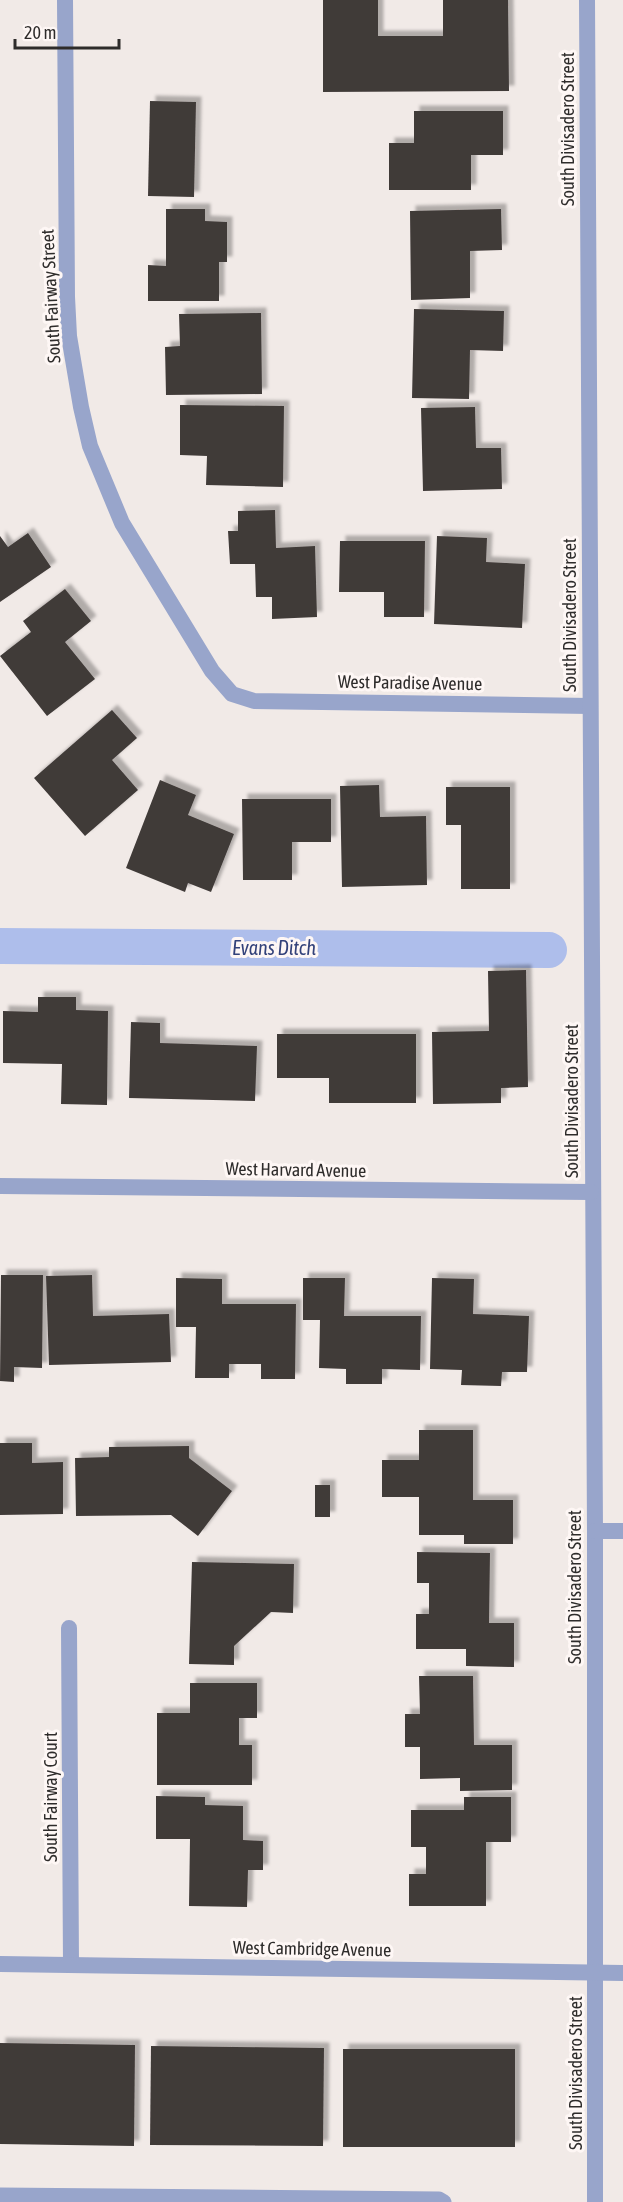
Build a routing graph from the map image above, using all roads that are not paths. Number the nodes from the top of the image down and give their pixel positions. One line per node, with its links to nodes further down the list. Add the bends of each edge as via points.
1 (65, 0): 3 (street, South Fairway Street, via 69,336 90,446 122,523 212,671)
2 (587, 0): 4 (street, South Divisadero Street)
3 (231, 694): 4 (street, West Paradise Avenue, via 254,701)
4 (590, 706): 6 (street, South Divisadero Street)
5 (0, 1186): 6 (street, West Harvard Avenue)
6 (591, 1192): 7 (street, South Divisadero Street)
7 (595, 1531): 8 (street); 12 (street, South Divisadero Street)
8 (623, 1531)
9 (69, 1628): 11 (street, South Fairway Court)
10 (0, 1964): 11 (street, West Cambridge Avenue)
11 (71, 1965): 12 (street, West Cambridge Avenue)
12 (595, 1973): 13 (street, West Cambridge Avenue); 16 (street, South Divisadero Street)
13 (623, 1973)
14 (0, 2195): 15 (lane)
15 (444, 2202)
16 (595, 2202)

